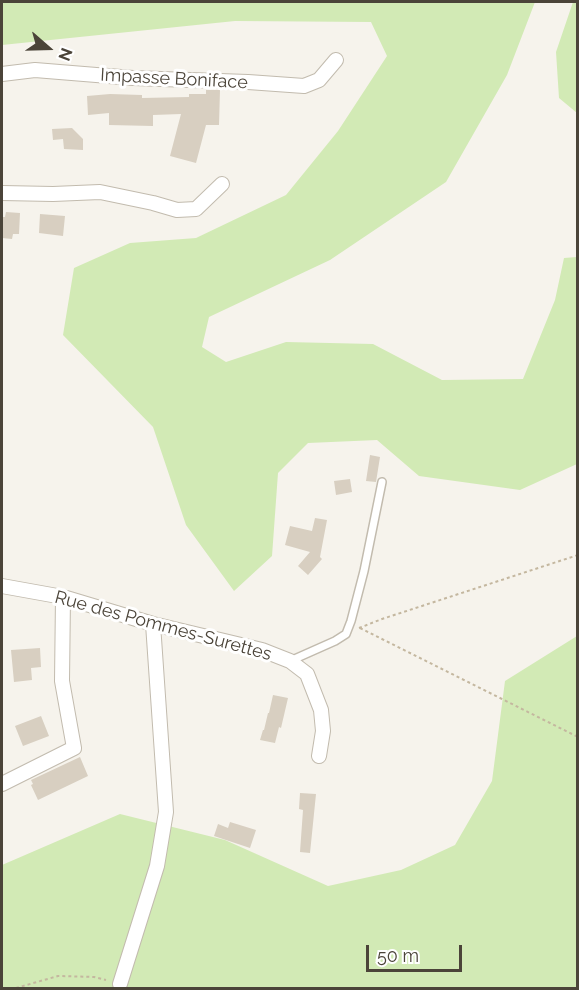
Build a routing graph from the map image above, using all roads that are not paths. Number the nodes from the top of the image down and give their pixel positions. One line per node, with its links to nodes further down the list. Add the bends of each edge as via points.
1 (336, 60): 2 (street, Impasse Boniface, via 319,80 304,86 34,70)
2 (2, 74)
3 (222, 184): 4 (street, via 196,209 177,210 100,192)
4 (2, 193)
5 (382, 482): 9 (lane, via 346,634)
6 (2, 586): 7 (street, Rue des Pommes-Surettes)
7 (63, 597): 8 (street, Rue des Pommes-Surettes); 11 (street, via 62,681 74,748)
8 (153, 624): 9 (street, Rue des Pommes-Surettes, via 262,650); 12 (street, via 166,813 157,866)
9 (290, 661): 10 (street, Rue des Pommes-Surettes, via 307,674 321,710)
10 (319, 756)
11 (2, 784)
12 (120, 984)

